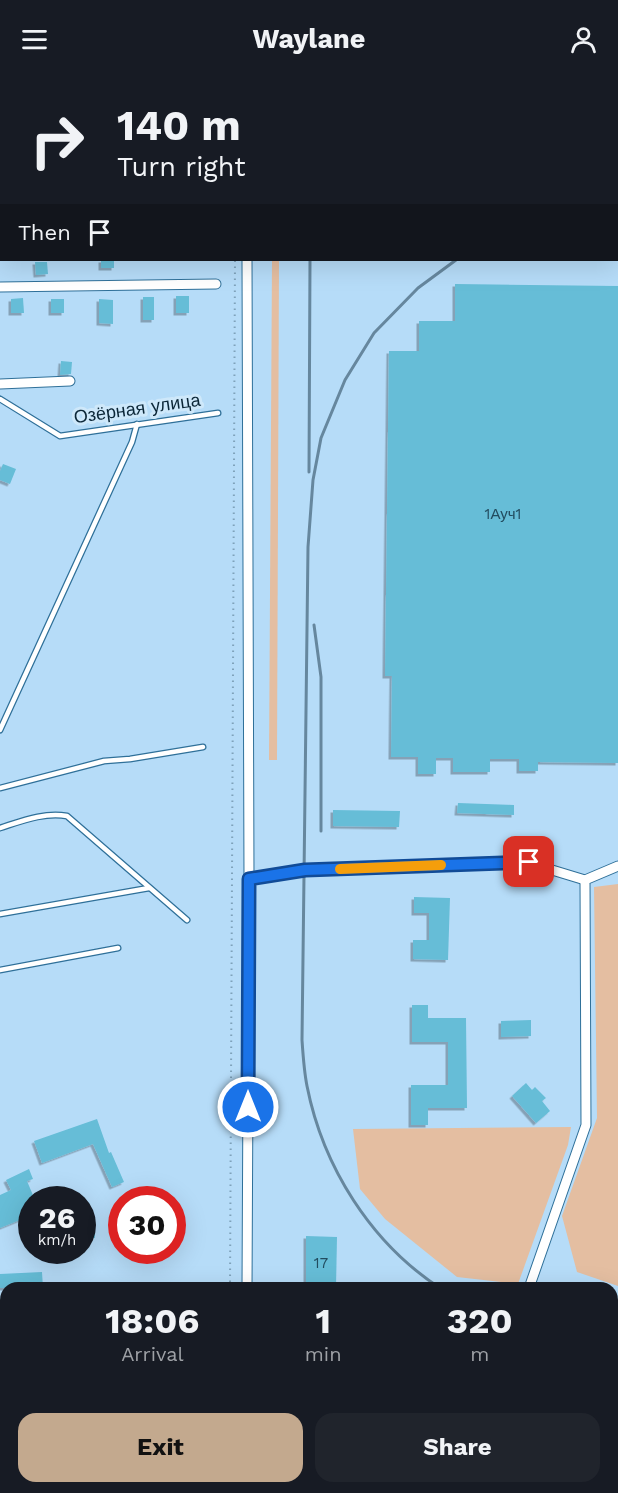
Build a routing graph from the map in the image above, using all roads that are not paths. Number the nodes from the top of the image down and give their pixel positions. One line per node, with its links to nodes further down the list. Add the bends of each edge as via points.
1 (247, 261): 14 (street)
2 (216, 284): 3 (street)
3 (0, 287)
4 (70, 381): 5 (street, Озёрная улица)
5 (0, 384)
6 (0, 399): 8 (lane, Озёрная улица, via 60,436)
7 (218, 413): 8 (lane, Озёрная улица)
8 (136, 424): 9 (lane, via 132,442)
9 (0, 730)
10 (202, 747): 11 (lane, via 104,761)
11 (0, 788)
12 (0, 828): 16 (lane, via 31,818 67,816)
13 (618, 866): 15 (street)
14 (249, 879): 15 (street, via 305,870 529,862); 21 (street)
15 (585, 880): 22 (street, via 586,1125)
16 (149, 888): 17 (lane); 18 (lane)
17 (0, 914)
18 (187, 920)
19 (118, 948): 20 (lane)
20 (0, 969)
21 (247, 1282)
22 (531, 1282)

